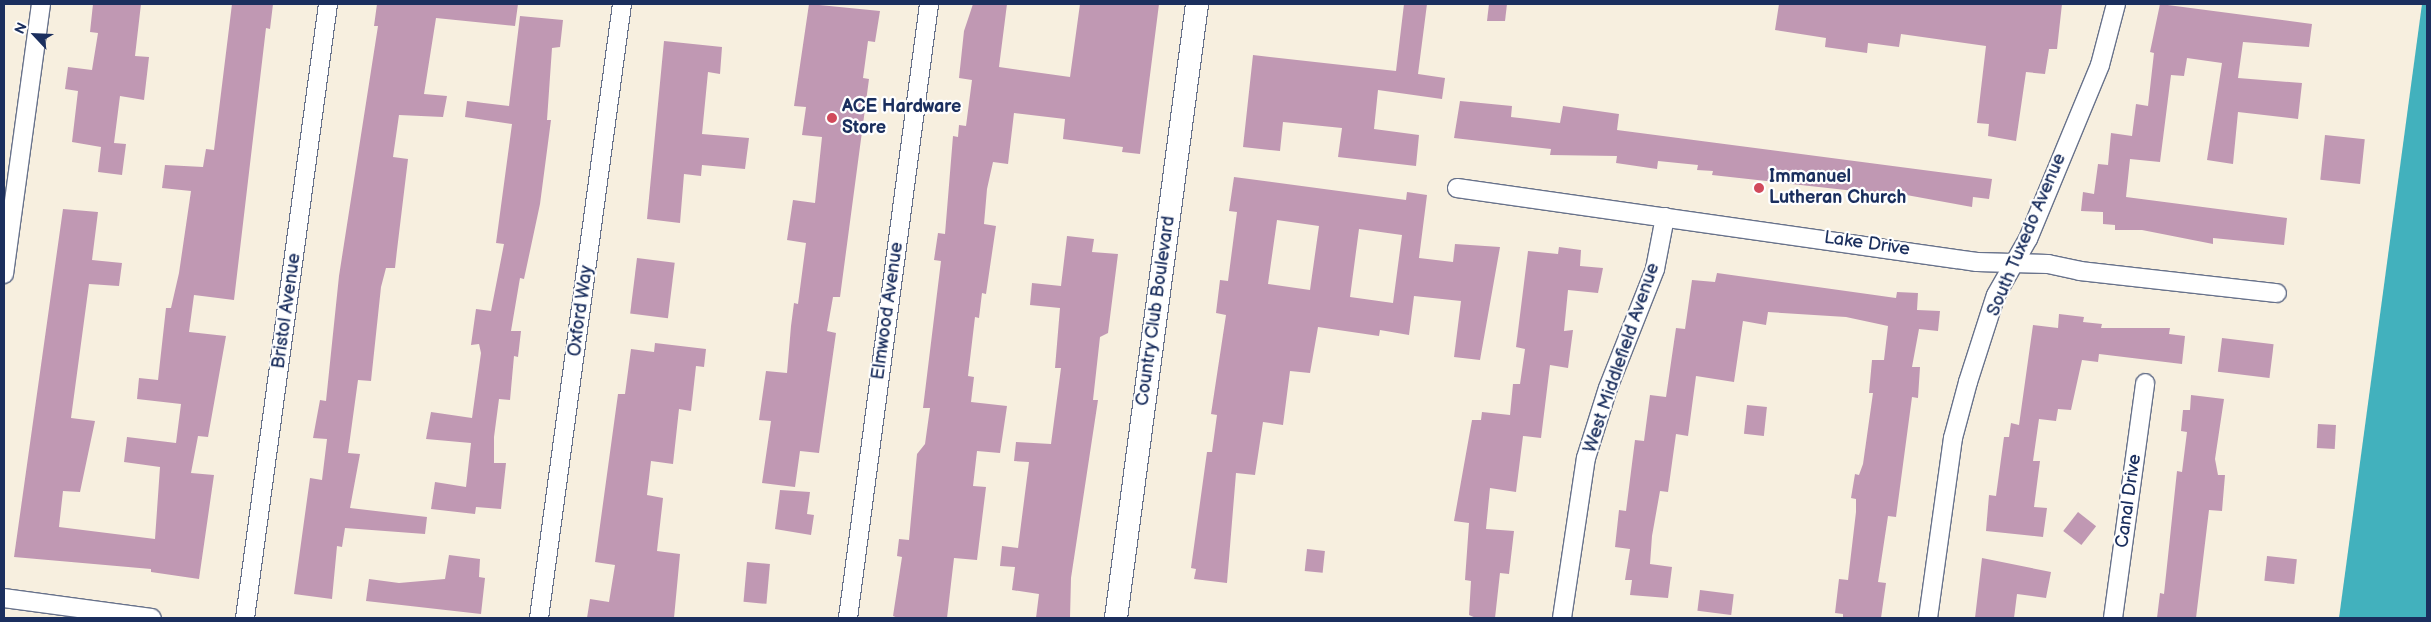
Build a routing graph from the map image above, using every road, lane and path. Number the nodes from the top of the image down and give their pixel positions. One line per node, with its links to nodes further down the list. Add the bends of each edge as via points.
1 (40, 4): 10 (street)
2 (328, 4): 15 (street, Bristol Avenue)
3 (622, 4): 16 (street, Oxford Way)
4 (929, 4): 17 (street, Elmwood Avenue)
5 (1197, 4): 18 (street, Country Club Boulevard)
6 (2116, 4): 9 (street, South Tuxedo Avenue, via 2100,65)
7 (1457, 188): 8 (street, Lake Drive)
8 (1665, 217): 9 (street, Lake Drive); 19 (street, West Middlefield Avenue, via 1654,269 1608,388 1586,458)
9 (2014, 263): 11 (street, Lake Drive); 20 (street, South Tuxedo Avenue, via 1996,296 1953,438)
10 (4, 274)
11 (2277, 293)
12 (2145, 383): 21 (street, Canal Drive)
13 (4, 598): 14 (street)
14 (152, 618)
15 (244, 618)
16 (540, 618)
17 (848, 618)
18 (1116, 618)
19 (1562, 618)
20 (1928, 618)
21 (2113, 618)

